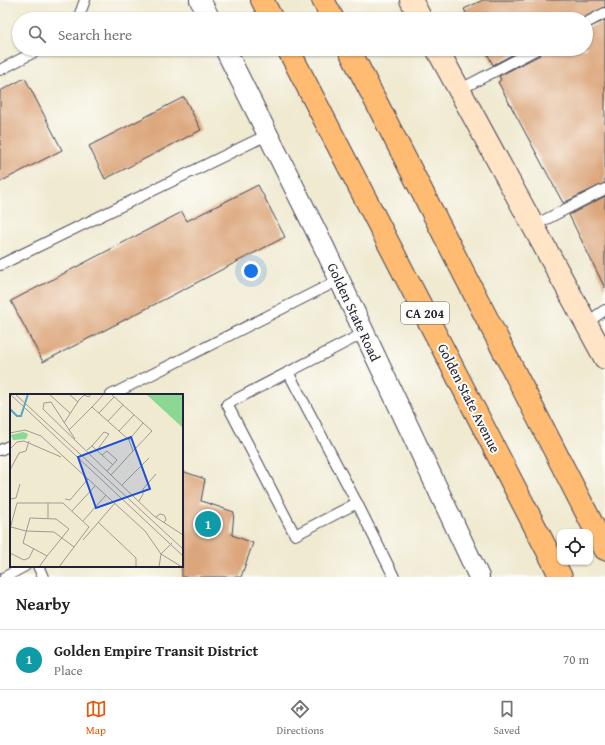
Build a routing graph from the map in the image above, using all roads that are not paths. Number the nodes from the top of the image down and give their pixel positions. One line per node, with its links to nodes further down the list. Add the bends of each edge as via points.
1 (85, 0): 6 (lane)
2 (200, 0): 7 (street)
3 (262, 0): 8 (highway)
4 (323, 0): 9 (highway)
5 (411, 0): 10 (street)
6 (81, 12)
7 (206, 12)
8 (268, 12)
9 (329, 12)
10 (417, 12)
11 (605, 13): 12 (lane)
12 (593, 19)
13 (27, 56): 19 (lane)
14 (228, 56): 21 (street, Golden State Road)
15 (292, 56): 42 (highway, Golden State Avenue / CA 204)
16 (352, 56): 35 (highway)
17 (441, 56): 20 (street)
18 (524, 56): 20 (lane)
19 (0, 70)
20 (459, 90): 23 (street)
21 (267, 135): 24 (lane); 25 (street, Golden State Road)
22 (605, 189): 23 (lane)
23 (533, 226): 27 (street)
24 (0, 265)
25 (339, 280): 28 (street, Golden State Road); 31 (lane)
26 (605, 310): 27 (lane)
27 (586, 323): 29 (street)
28 (364, 332): 30 (lane); 41 (street, Golden State Road)
29 (605, 358)
30 (288, 372): 34 (lane); 34 (lane, via 227,404 295,535)
31 (113, 394)
32 (10, 445): 33 (lane)
33 (0, 450)
34 (357, 503): 38 (lane)
35 (605, 549)
36 (23, 567): 39 (lane)
37 (39, 567): 40 (lane)
38 (390, 576)
39 (5, 577)
40 (44, 577)
41 (479, 577)
42 (561, 577)

